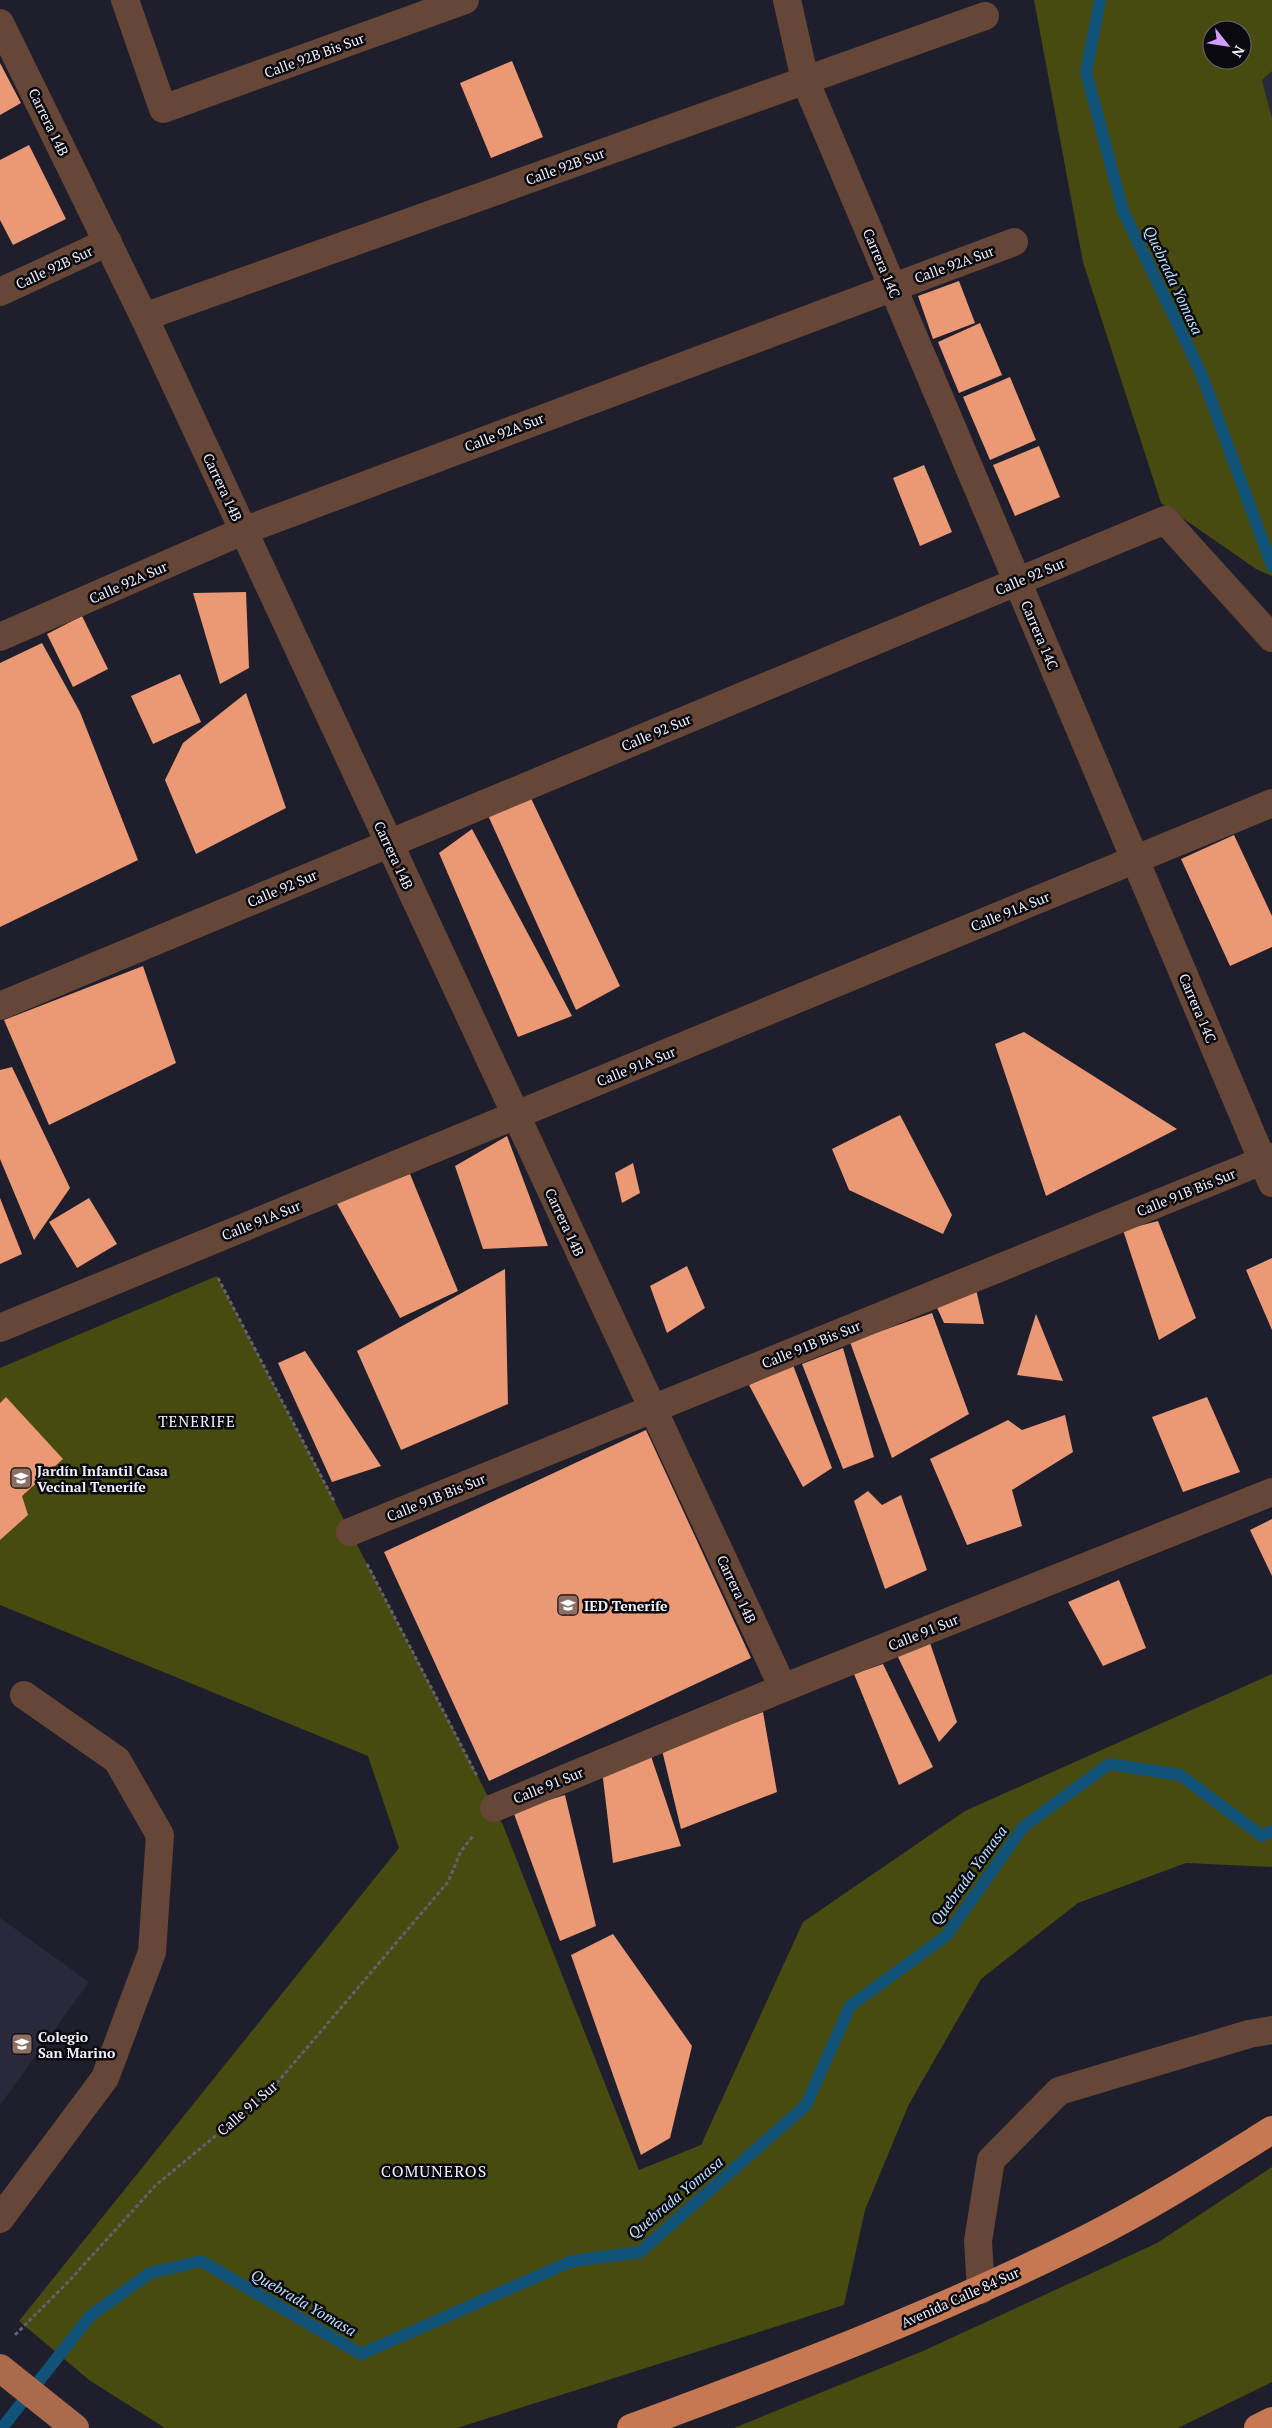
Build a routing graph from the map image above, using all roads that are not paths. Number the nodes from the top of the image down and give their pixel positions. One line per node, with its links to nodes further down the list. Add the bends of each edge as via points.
1 (124, 0): 2 (street, Calle 92B Bis Sur, via 163,109)
2 (465, 0)
3 (788, 0): 6 (street, Carrera 14C)
4 (985, 16): 6 (street, Calle 92B Sur)
5 (0, 23): 7 (street, Carrera 14B)
6 (805, 80): 9 (street, Carrera 14C); 11 (street, Calle 92B Sur)
7 (108, 242): 10 (street, Calle 92B Sur); 11 (street, Carrera 14B)
8 (1014, 242): 9 (street, Calle 92A Sur)
9 (892, 287): 12 (street, Calle 92A Sur); 13 (street, Carrera 14C)
10 (0, 292)
11 (144, 317): 12 (street, Carrera 14B)
12 (243, 531): 14 (street, Calle 92A Sur); 17 (street, Carrera 14B)
13 (1017, 582): 15 (street, Calle 92 Sur, via 1165,520); 17 (street, Calle 92 Sur); 18 (street, Carrera 14C)
14 (0, 638)
15 (1272, 638)
16 (1272, 803): 18 (street, Calle 91A Sur)
17 (389, 844): 19 (street, Calle 92 Sur); 20 (street, Carrera 14B)
18 (1135, 859): 20 (street, Calle 91A Sur); 21 (street, Carrera 14C)
19 (0, 1006)
20 (516, 1115): 22 (street, Calle 91A Sur); 23 (street, Carrera 14B)
21 (1269, 1167): 23 (street, Calle 91B Bis Sur)
22 (0, 1328)
23 (653, 1409): 25 (street, Calle 91B Bis Sur); 26 (street, Carrera 14B)
24 (1272, 1492): 26 (street, Calle 91 Sur)
25 (350, 1532)
26 (783, 1688): 28 (street, Calle 91 Sur)
27 (24, 1696): 31 (street, via 117,1760 160,1835 152,1952 105,2078)
28 (494, 1808)
29 (1272, 2030): 32 (street, via 1059,2091 991,2160 978,2242)
30 (1272, 2130): 32 (highway, Avenida Calle 84 Sur, via 1192,2180 1088,2238)
31 (0, 2219)
32 (981, 2290): 36 (highway, Avenida Calle 84 Sur, via 780,2373)
33 (0, 2368): 34 (main road)
34 (66, 2421)
35 (1272, 2421): 37 (highway)
36 (631, 2428)
37 (1258, 2428)

